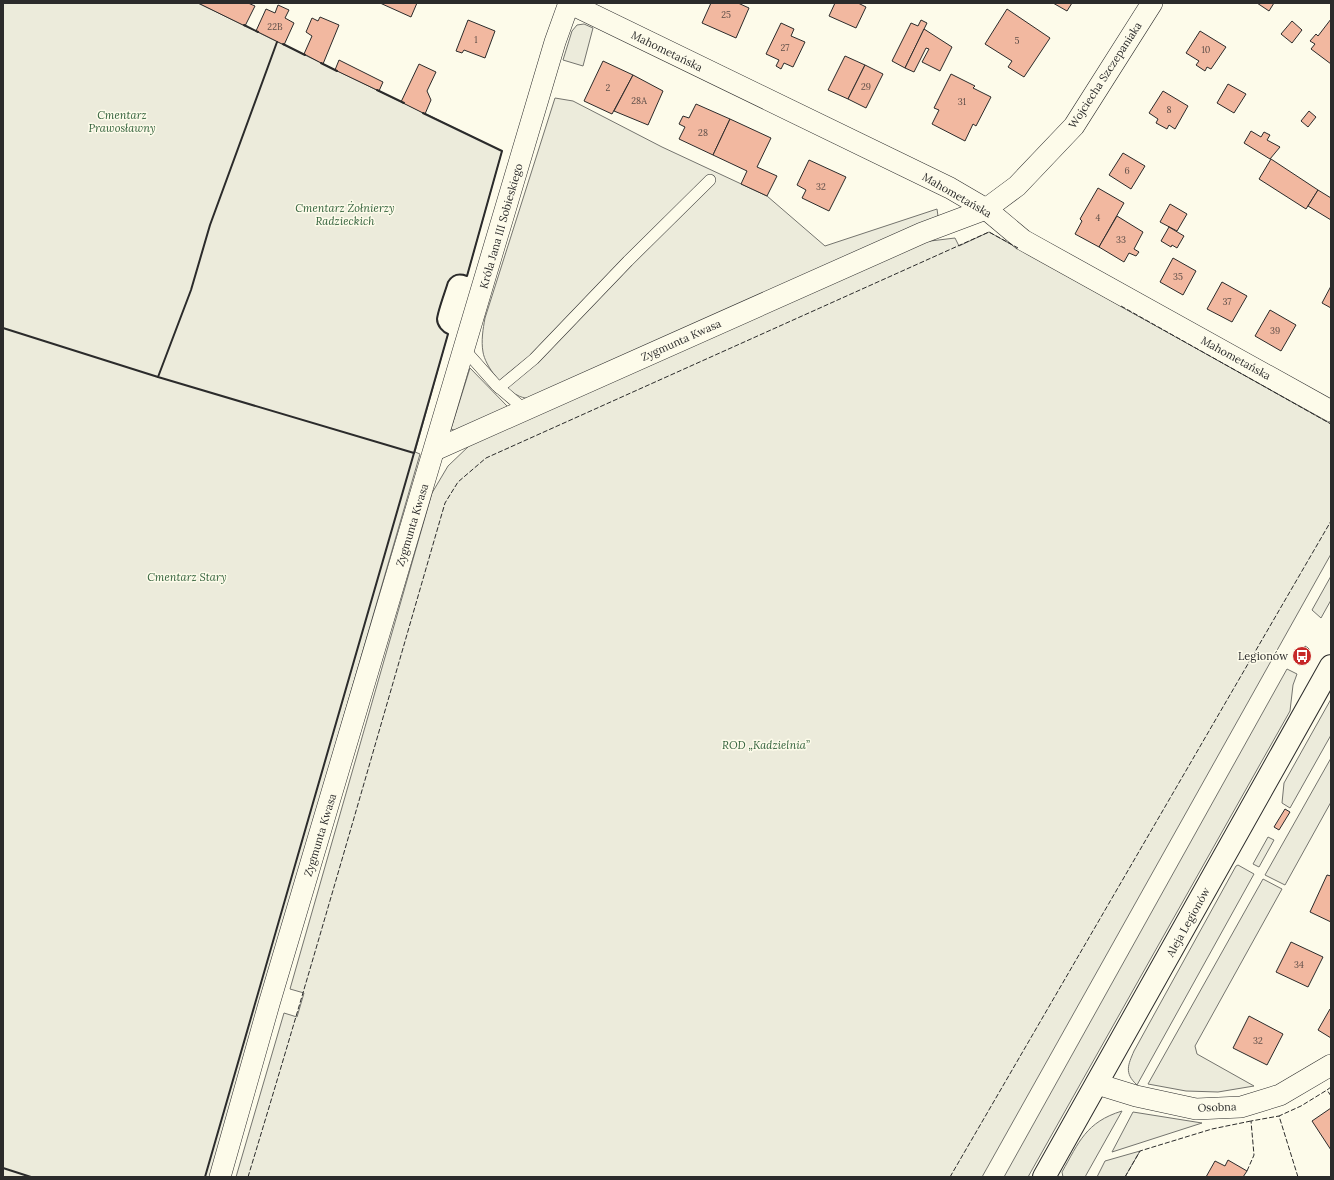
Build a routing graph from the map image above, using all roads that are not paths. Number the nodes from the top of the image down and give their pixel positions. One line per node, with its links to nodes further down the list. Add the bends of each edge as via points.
1 (569, 3): 4 (street, Mahometańska, via 950,188); 5 (street, Króla Jana III Sobieskiego, via 555,42)
2 (1152, 3): 4 (street, Wojciecha Szczepaniaka, via 1074,126 1017,186)
3 (710, 180): 6 (lane, via 534,359)
4 (986, 209): 7 (street, Zygmunta Kwasa, via 922,233); 8 (street, Mahometańska, via 1023,240)
5 (464, 349): 6 (lane); 9 (street, Króla Jana III Sobieskiego)
6 (499, 388): 7 (lane)
7 (525, 410): 9 (street, Zygmunta Kwasa)
8 (1331, 412)
9 (435, 450): 13 (street, Zygmunta Kwasa, via 269,1004)
10 (1331, 666): 12 (street, Aleja Legionów)
11 (1331, 1065): 12 (street, Osobna, via 1280,1095 1241,1107 1196,1109 1136,1096)
12 (1097, 1084): 14 (street, Aleja Legionów)
13 (220, 1177)
14 (1044, 1177)

